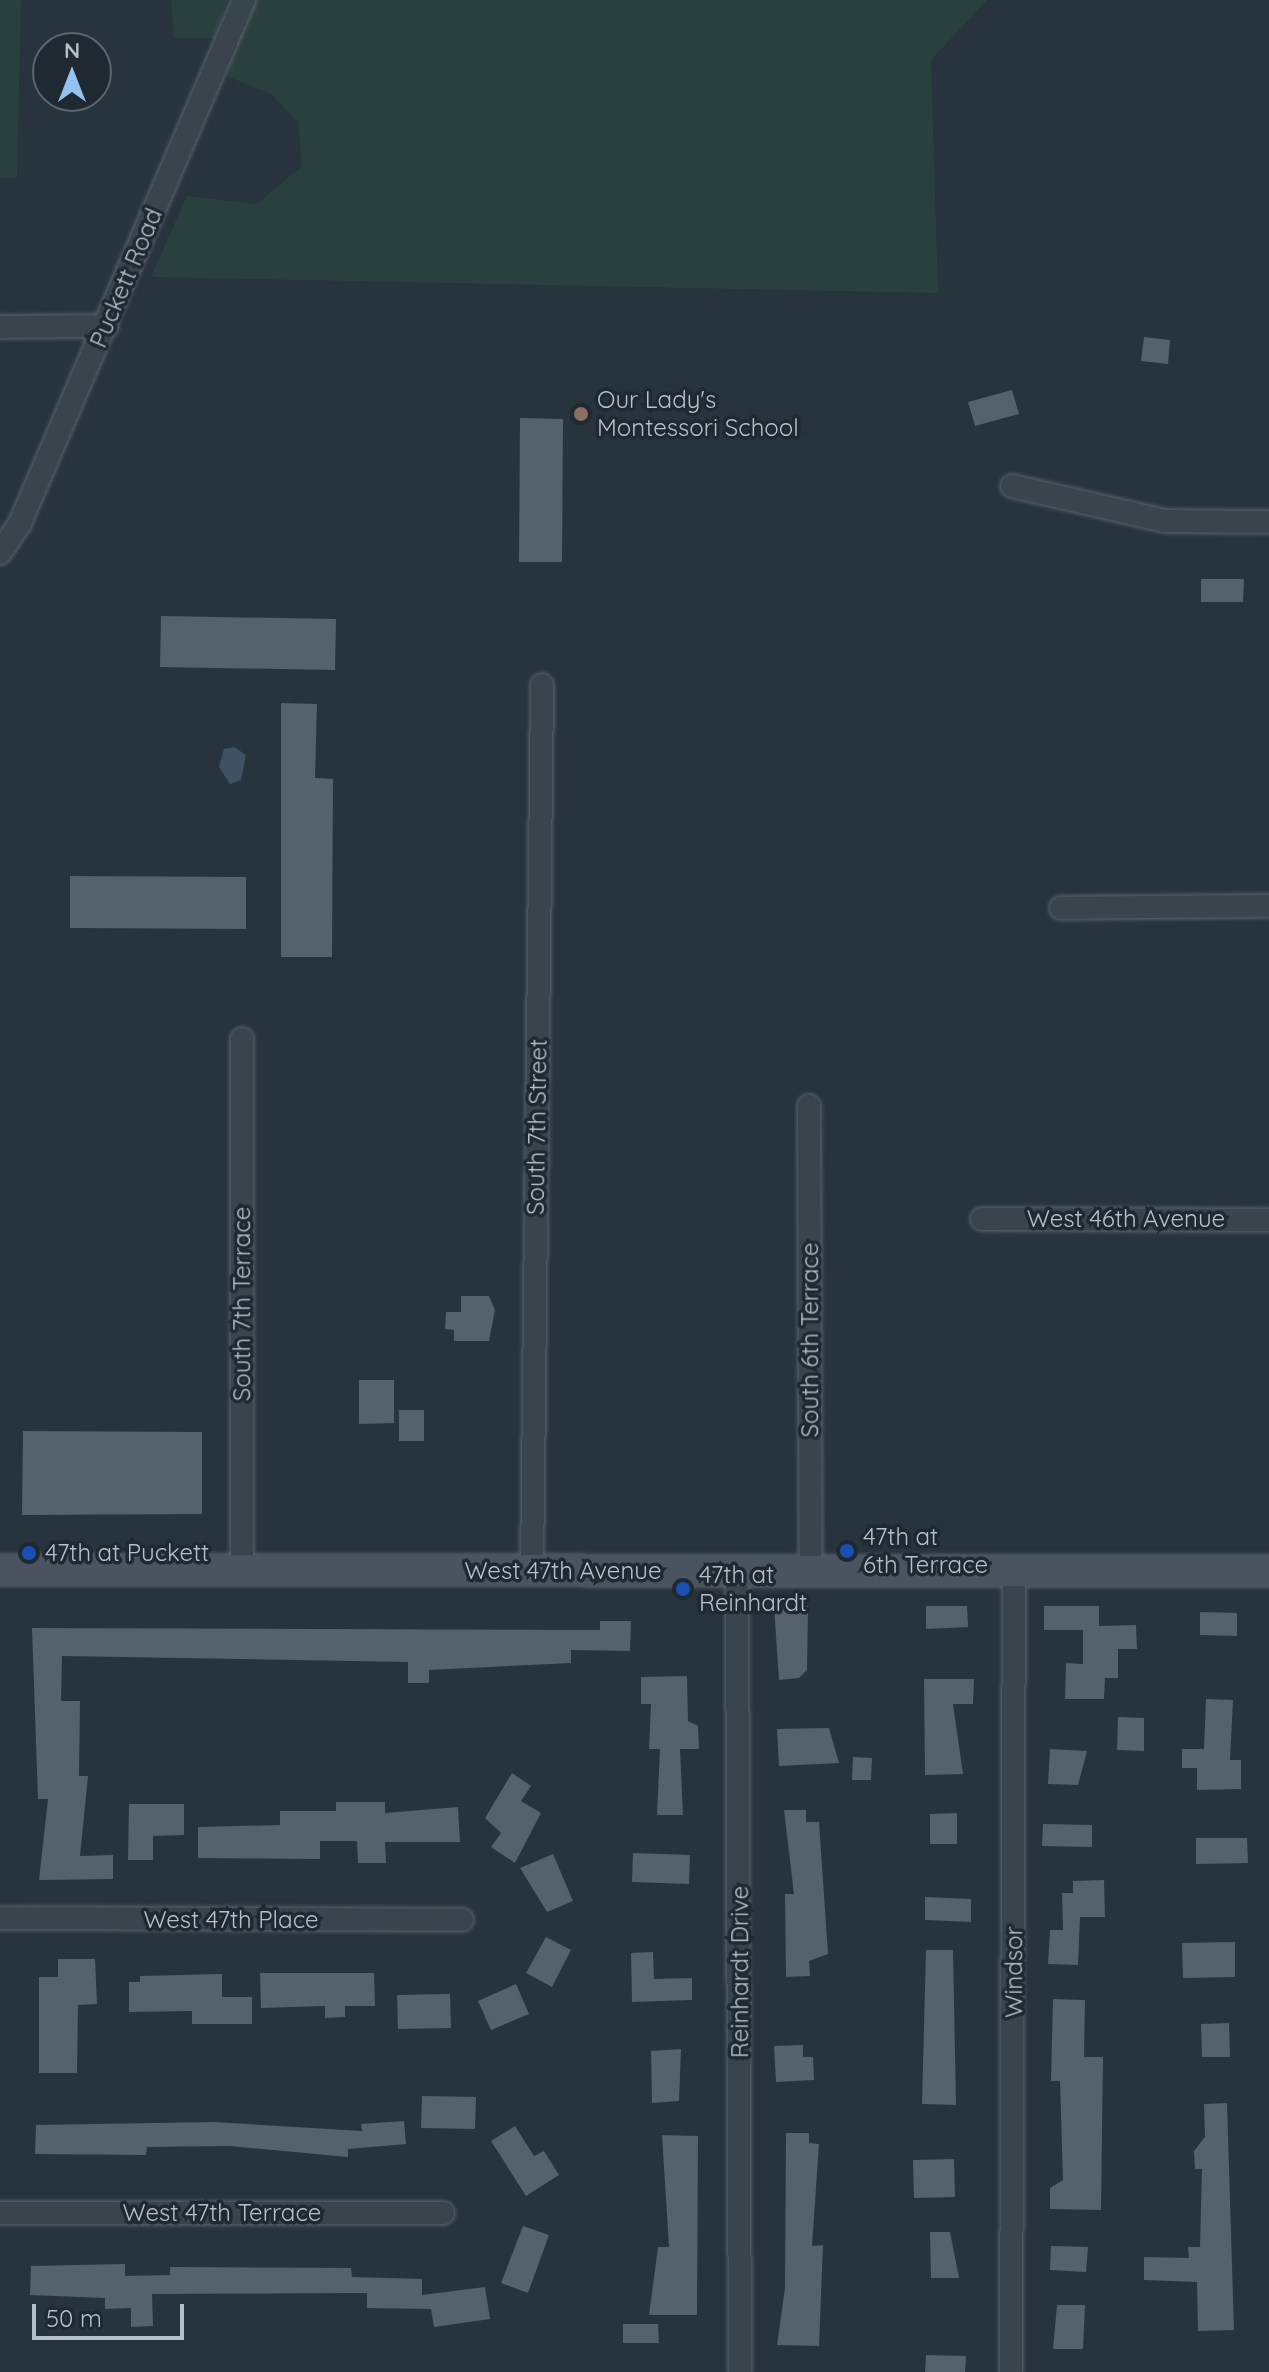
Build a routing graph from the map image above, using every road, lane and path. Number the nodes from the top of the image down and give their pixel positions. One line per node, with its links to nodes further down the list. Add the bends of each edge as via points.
1 (244, 0): 2 (street, Puckett Road)
2 (107, 326): 3 (street); 6 (street, Puckett Road, via 20,523)
3 (0, 327)
4 (1012, 486): 5 (street, via 1165,521)
5 (1269, 522)
6 (0, 553)
7 (542, 685): 16 (street, South 7th Street)
8 (1269, 906): 9 (street)
9 (1061, 908)
10 (242, 1039): 15 (street, South 7th Terrace)
11 (809, 1106): 20 (street, South 6th Terrace)
12 (982, 1219): 13 (street, West 46th Avenue)
13 (1269, 1220)
14 (0, 1570): 15 (street, West 47th Avenue)
15 (242, 1570): 16 (street, West 47th Avenue)
16 (532, 1570): 18 (street, West 47th Avenue)
17 (1269, 1571): 19 (street, West 47th Avenue)
18 (737, 1572): 20 (street, West 47th Avenue); 25 (street, Reinhardt Drive)
19 (1014, 1572): 20 (street, West 47th Avenue); 26 (street, Windsor)
20 (811, 1573)
21 (0, 1918): 22 (street, West 47th Place)
22 (462, 1920)
23 (0, 2213): 24 (street, West 47th Terrace)
24 (443, 2213)
25 (740, 2372)
26 (1011, 2372)

